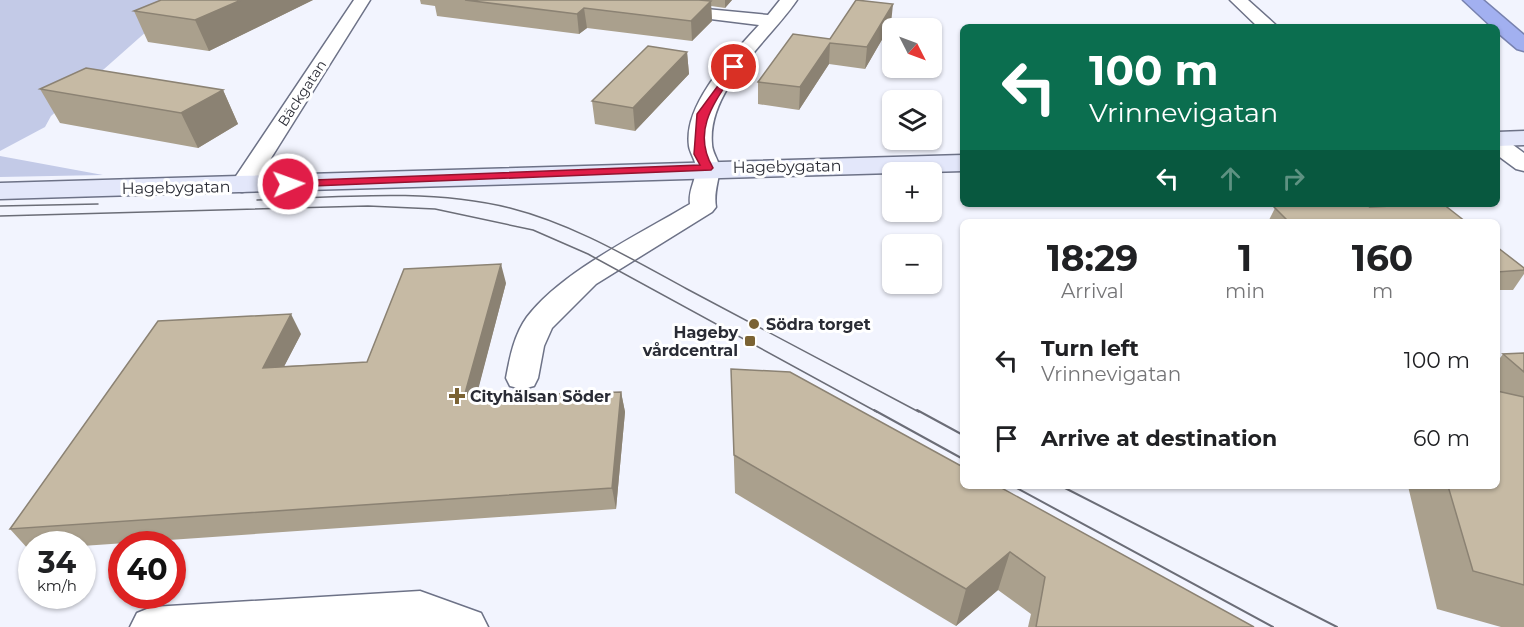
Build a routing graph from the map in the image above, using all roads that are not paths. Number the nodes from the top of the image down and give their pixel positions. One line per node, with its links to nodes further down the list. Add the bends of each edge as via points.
1 (362, 0): 19 (street, Bäckgatan)
2 (789, 0): 7 (street)
3 (1238, 0): 9 (street)
4 (1472, 0): 10 (highway)
5 (1497, 0): 8 (highway)
6 (649, 6): 7 (street)
7 (774, 21): 18 (street, via 724,79 702,114 699,154)
8 (1524, 23)
9 (1266, 24)
10 (1500, 24)
11 (1500, 24): 12 (highway)
12 (1524, 45)
13 (1524, 138): 14 (street)
14 (1500, 139)
15 (1500, 146): 17 (street)
16 (960, 163): 18 (street, Hagebygatan)
17 (1524, 164)
18 (708, 168): 19 (street, Hagebygatan); 21 (street, via 701,192 702,207 586,278 539,323 528,346)
19 (242, 185): 20 (street, Hagebygatan)
20 (0, 191)
21 (522, 378)
22 (152, 627): 23 (street, via 420,610)
23 (466, 627)

